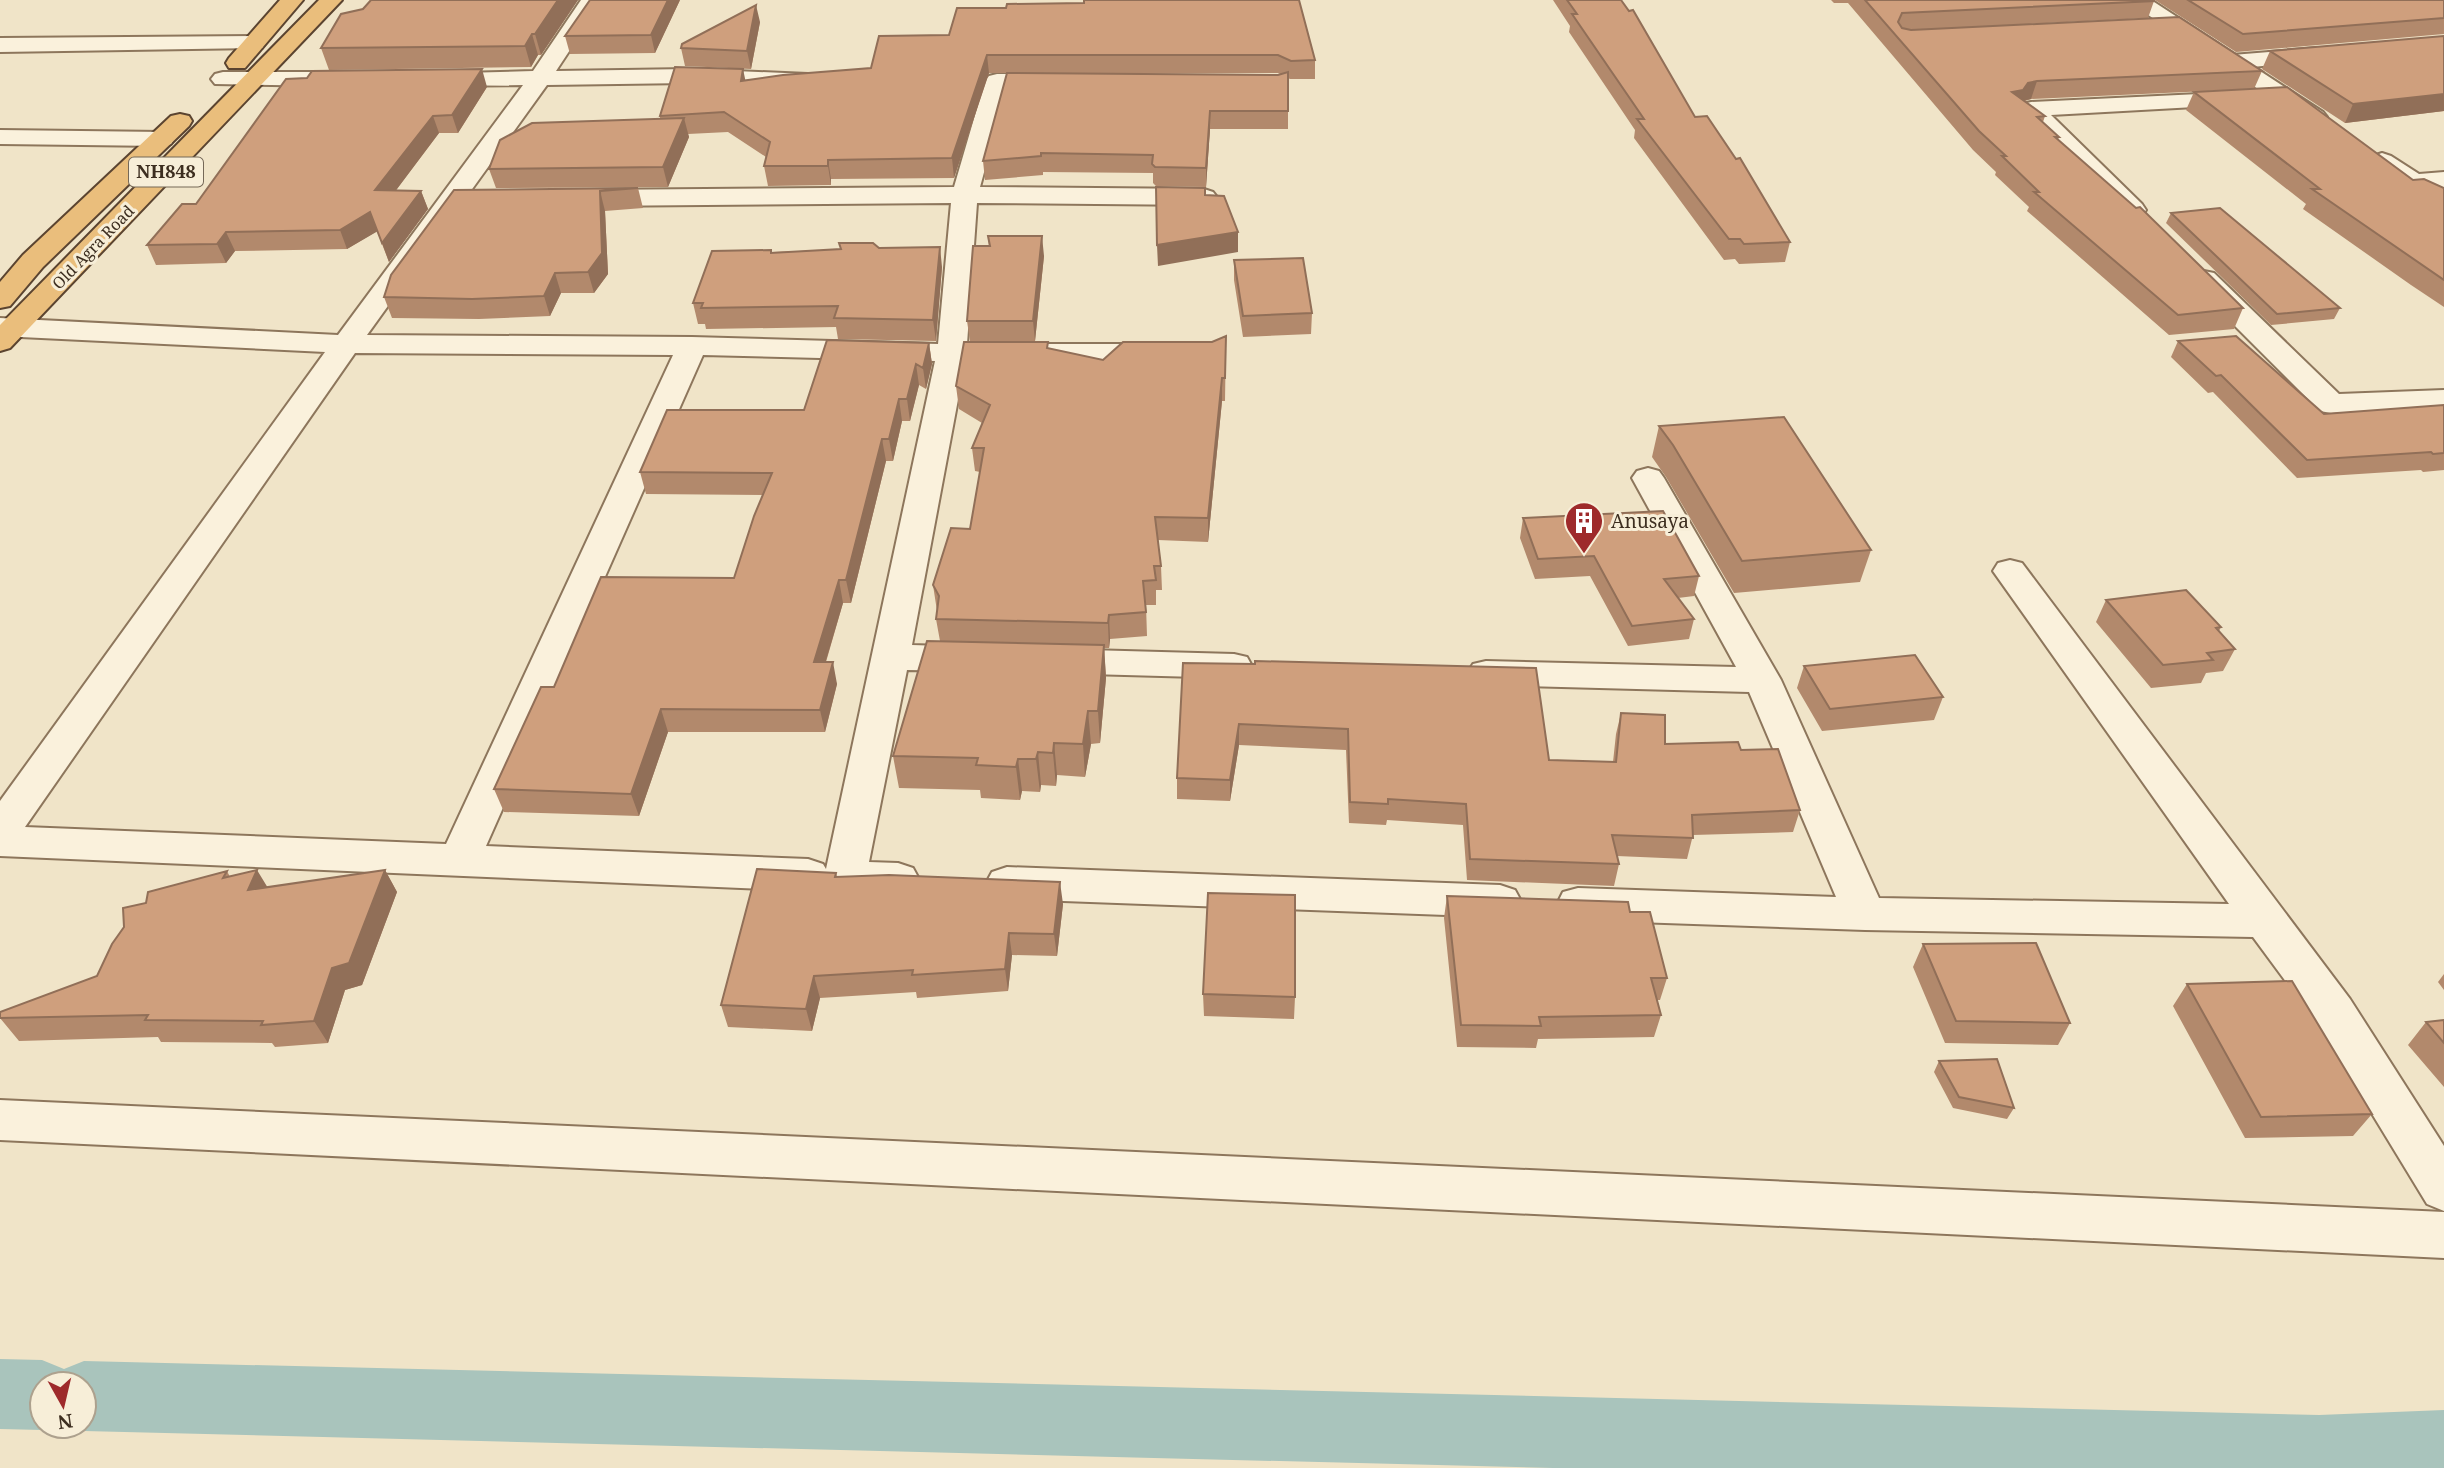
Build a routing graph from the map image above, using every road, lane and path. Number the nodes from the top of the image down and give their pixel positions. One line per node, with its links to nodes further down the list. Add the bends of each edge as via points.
1 (292, 0): 7 (highway, NH848)
2 (331, 0): 12 (highway, Old Agra Road / NH848)
3 (593, 0): 15 (street)
4 (2137, 0): 5 (street)
5 (2177, 26): 6 (street); 10 (street)
6 (2136, 28)
7 (254, 43): 8 (street); 11 (highway, NH848)
8 (0, 45)
9 (2338, 53): 10 (street)
10 (2232, 62): 18 (street)
11 (223, 79): 12 (street); 21 (highway, NH848)
12 (256, 79): 13 (street); 33 (highway, Old Agra Road / NH848)
13 (364, 79)
14 (404, 79): 15 (street)
15 (539, 79): 16 (street, via 689,76); 28 (street)
16 (825, 81)
17 (1077, 82): 25 (street, via 997,81)
18 (2285, 97): 19 (street); 31 (street, via 2031,109)
19 (2339, 133)
20 (0, 137): 21 (street)
21 (162, 139): 33 (highway, NH848, via 33,261)
22 (2360, 147): 24 (street)
23 (2444, 180): 24 (street)
24 (2414, 182): 30 (street)
25 (965, 195): 26 (street); 27 (street); 36 (street)
26 (1204, 197)
27 (563, 198)
28 (453, 199): 29 (street); 34 (street)
29 (480, 199)
30 (2444, 202)
31 (2147, 223)
32 (2186, 262): 38 (street, via 2331,404)
33 (4, 324): 34 (street)
34 (346, 344): 35 (street); 45 (street)
35 (692, 346): 36 (street); 47 (street)
36 (952, 353): 37 (street); 41 (street)
37 (1184, 353)
38 (2444, 399)
39 (1647, 478): 44 (street)
40 (2010, 571): 52 (street)
41 (891, 657): 42 (street); 48 (street)
42 (1265, 667)
43 (1458, 672): 44 (street)
44 (1762, 680): 51 (street)
45 (0, 832)
46 (0, 841): 47 (street)
47 (459, 861): 48 (street)
48 (845, 877): 49 (street)
49 (929, 880)
50 (971, 881): 51 (street)
51 (1865, 914): 52 (street)
52 (2265, 920): 54 (street, via 2334,1012)
53 (0, 1120): 55 (street)
54 (2444, 1189)
55 (2444, 1235)

